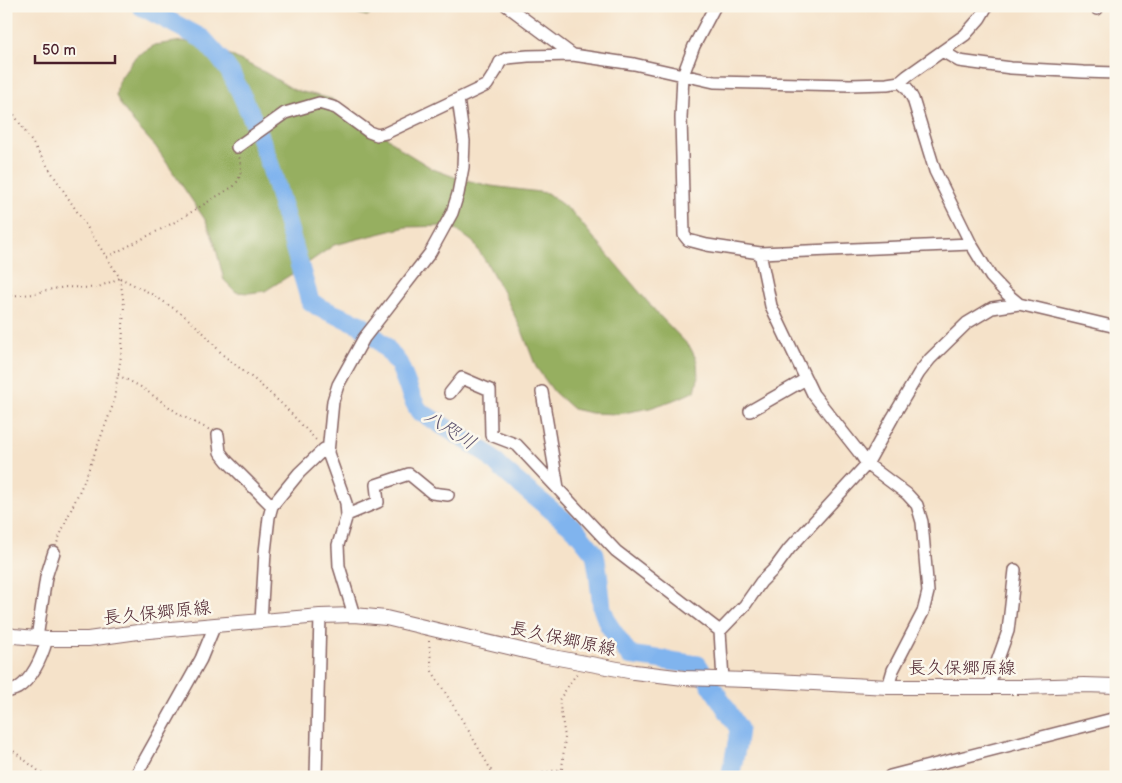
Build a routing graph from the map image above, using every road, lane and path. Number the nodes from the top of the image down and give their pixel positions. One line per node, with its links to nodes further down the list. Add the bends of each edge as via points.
1 (507, 6): 5 (street)
2 (715, 6): 7 (street)
3 (987, 6): 4 (street, via 965,35)
4 (942, 52): 6 (street, via 959,61 1011,68); 8 (street)
5 (574, 55): 7 (street); 9 (street, via 507,58 500,62 487,85)
6 (1116, 73)
7 (683, 75): 8 (street, via 714,82 850,85); 13 (street, via 684,235 688,240 707,245)
8 (900, 82): 12 (street, via 913,99 935,171)
9 (458, 99): 11 (street, via 377,135 336,108 319,103 285,114); 30 (street, via 464,141 463,167 452,213 430,253 364,338 333,401 328,453)
10 (6, 102): 14 (path)
11 (237, 147): 14 (path, via 241,171 234,186 175,222)
12 (971, 244): 13 (street); 17 (street, via 991,277)
13 (760, 253): 20 (street, via 771,306)
14 (107, 257): 15 (path)
15 (120, 278): 16 (path, via 96,288 66,287); 19 (path, via 124,305); 25 (path, via 194,324 223,355 283,406)
16 (6, 296)
17 (1019, 304): 18 (street); 26 (street, via 992,308 967,323 930,359 910,387)
18 (1116, 326)
19 (118, 375): 24 (path); 31 (path, via 113,406)
20 (806, 379): 23 (street); 26 (street, via 813,394)
21 (542, 392): 27 (street)
22 (450, 393): 27 (street, via 462,378 490,390 491,435 517,445)
23 (750, 411)
24 (218, 435): 29 (street, via 220,452)
25 (324, 449): 29 (street)
26 (867, 464): 38 (street); 44 (street, via 907,494 917,505 922,522 928,592 923,612 893,670)
27 (558, 488): 38 (street, via 616,551)
28 (448, 495): 30 (street, via 432,494 409,474 376,485 378,502)
29 (272, 506): 35 (street, via 265,552)
30 (347, 514): 33 (street, via 338,545 339,566)
31 (54, 552): 40 (street, via 46,577)
32 (1015, 570): 45 (street, via 1008,631)
33 (354, 615): 34 (main road, 長久保郷原線); 37 (main road, 長久保郷原線, via 386,618)
34 (320, 616): 35 (main road, 長久保郷原線); 52 (street)
35 (261, 621): 36 (main road, 長久保郷原線)
36 (215, 625): 40 (main road, 長久保郷原線, via 88,639); 51 (street, via 201,658)
37 (427, 628): 41 (main road, 長久保郷原線); 53 (path, via 432,671)
38 (720, 631): 42 (street)
39 (6, 634): 40 (main road, 長久保郷原線)
40 (42, 638): 46 (street, via 44,651 33,672 17,688)
41 (584, 663): 42 (main road, 長久保郷原線, via 634,672); 54 (path, via 559,700 565,736 562,769)
42 (723, 680): 44 (main road, 長久保郷原線)
43 (1116, 686): 45 (main road, 長久保郷原線)
44 (888, 687): 45 (main road, 長久保郷原線)
45 (988, 687)
46 (6, 692)
47 (1116, 718): 49 (street)
48 (6, 745): 50 (path)
49 (890, 776)
50 (46, 777)
51 (136, 777)
52 (316, 777)
53 (495, 777)
54 (522, 777)

